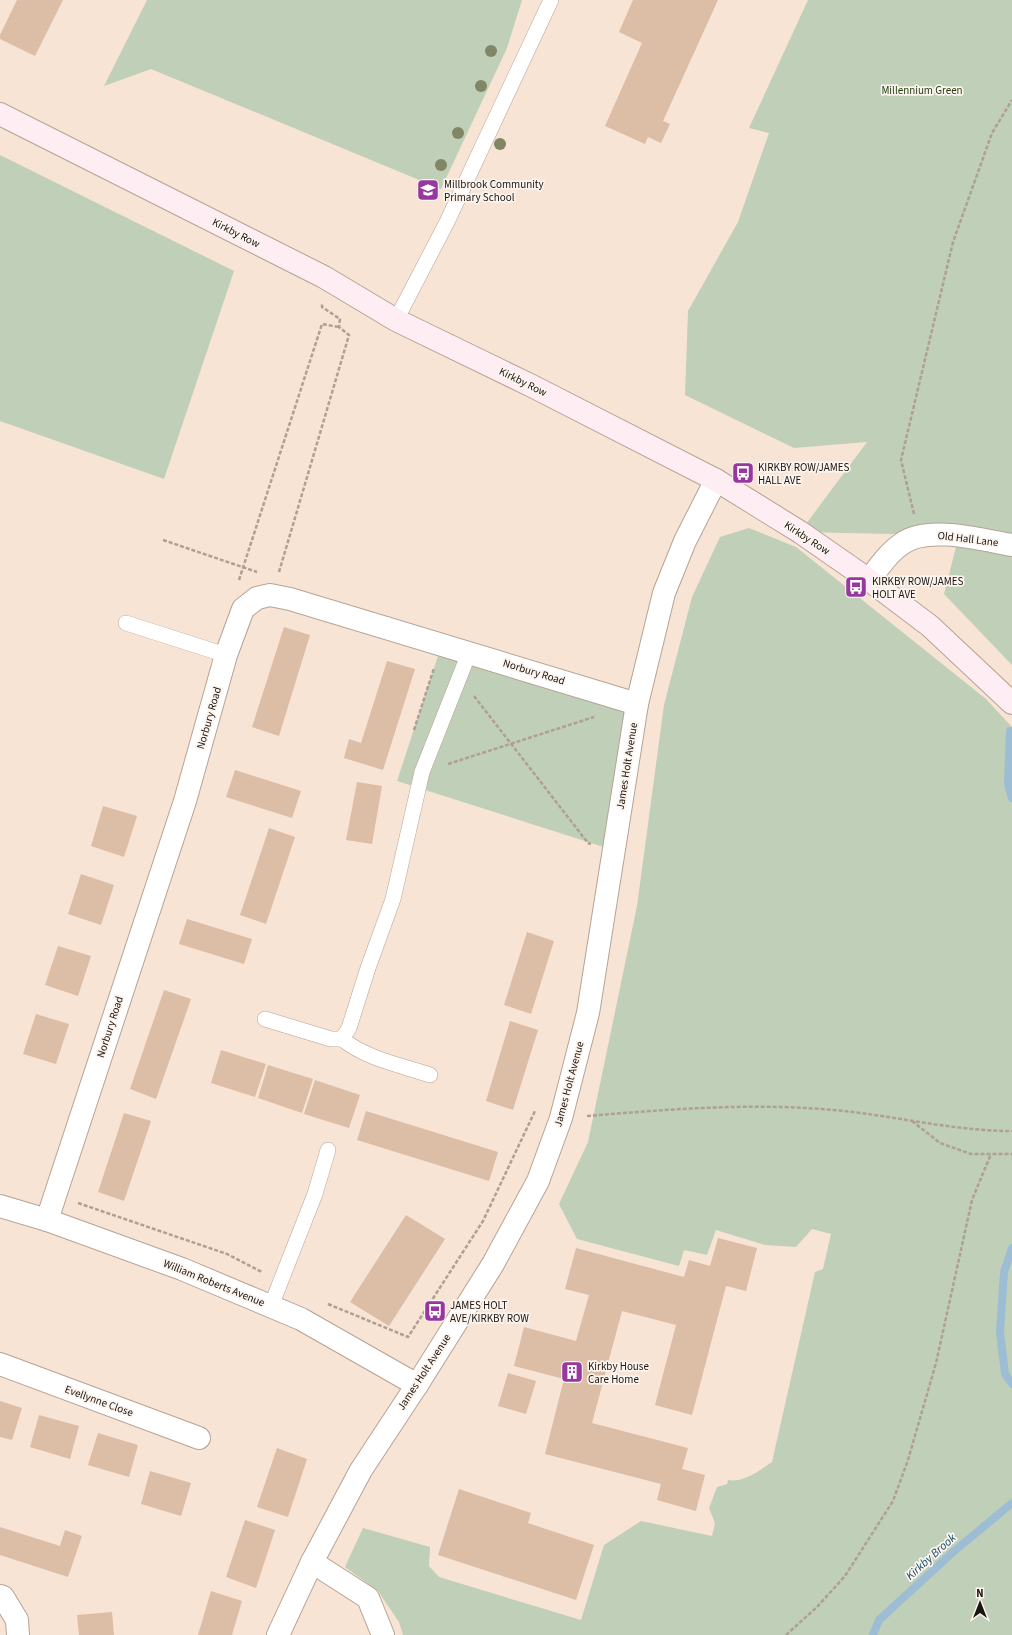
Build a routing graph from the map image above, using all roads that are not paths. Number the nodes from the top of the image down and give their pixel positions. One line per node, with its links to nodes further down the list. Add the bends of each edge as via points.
1 (551, 0): 3 (lane, via 447,222)
2 (0, 114): 3 (street, Kirkby Row, via 324,277)
3 (396, 320): 4 (street, Kirkby Row)
4 (716, 480): 6 (street, Kirkby Row, via 800,532); 11 (street, James Holt Avenue, via 685,541 664,593)
5 (1012, 545): 6 (street, Old Hall Lane, via 971,538 920,536 903,542)
6 (869, 580): 10 (street, Kirkby Row, via 930,626)
7 (126, 623): 9 (lane)
8 (469, 653): 9 (street, Norbury Road, via 290,599 274,587 243,609); 11 (street, Norbury Road); 13 (lane, via 422,772 393,899 349,1028)
9 (226, 655): 17 (street, Norbury Road, via 185,801)
10 (1012, 703)
11 (637, 704): 20 (street, James Holt Avenue, via 588,1013 561,1118 538,1181 493,1264)
12 (264, 1020): 13 (lane, via 331,1039)
13 (342, 1039): 14 (lane, via 370,1056)
14 (430, 1075)
15 (328, 1150): 18 (lane, via 315,1194)
16 (0, 1206): 17 (street, William Roberts Avenue)
17 (47, 1220): 18 (street, William Roberts Avenue, via 182,1269)
18 (271, 1306): 20 (street, William Roberts Avenue, via 301,1319)
19 (0, 1364): 21 (street, Evellynne Close)
20 (417, 1385): 22 (street, James Holt Avenue, via 361,1470)
21 (199, 1438)
22 (312, 1562): 25 (street, James Holt Avenue); 26 (street, via 368,1598)
23 (0, 1596): 24 (street, via 17,1620)
24 (18, 1635)
25 (278, 1635)
26 (383, 1635)

